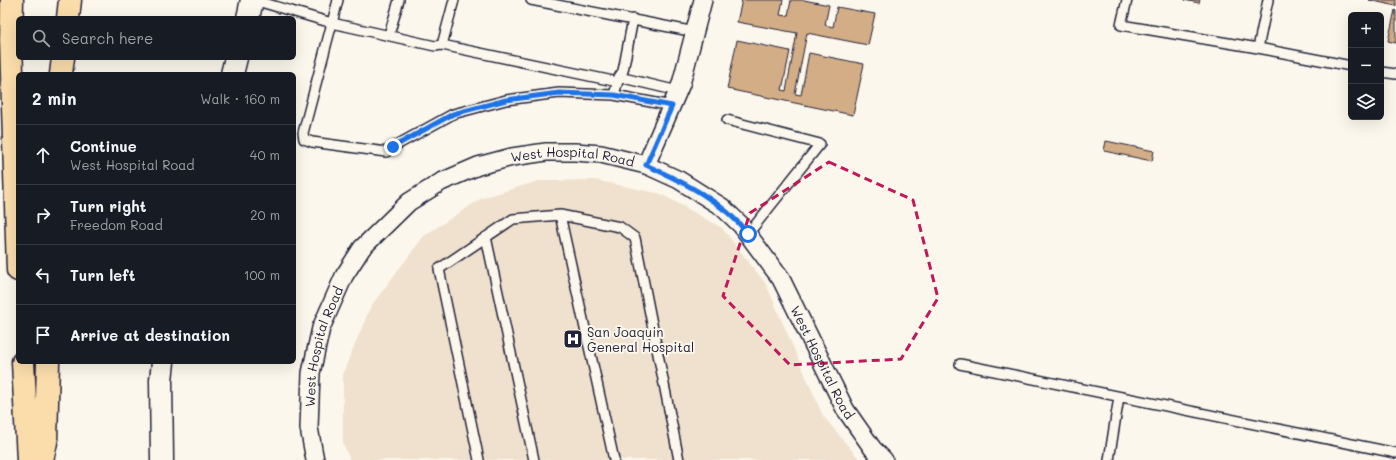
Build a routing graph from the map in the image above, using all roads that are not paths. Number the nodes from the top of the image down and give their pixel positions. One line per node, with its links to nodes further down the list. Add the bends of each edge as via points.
1 (12, 0): 31 (highway, via 10,40)
2 (70, 0): 11 (highway)
3 (253, 0): 12 (street); 14 (lane)
4 (338, 0): 14 (lane)
5 (399, 0): 16 (lane)
6 (454, 0): 17 (lane)
7 (531, 0): 13 (lane)
8 (703, 0): 15 (street)
9 (1127, 0): 18 (lane, via 1121,25)
10 (1268, 0): 18 (lane)
11 (68, 16)
12 (249, 16)
13 (633, 19): 15 (lane); 26 (lane, via 623,71)
14 (332, 23): 16 (lane); 27 (lane, via 303,133 304,139 312,142 386,152 453,114 506,100 559,93)
15 (695, 32): 28 (street)
16 (389, 35): 17 (lane, via 435,46)
17 (442, 45): 26 (lane)
18 (1258, 48): 21 (lane)
19 (63, 60): 22 (highway)
20 (236, 60): 23 (street)
21 (1348, 65)
22 (61, 72)
23 (232, 72)
24 (1384, 72): 25 (lane)
25 (1396, 74)
26 (619, 79): 27 (lane); 28 (lane)
27 (614, 95): 28 (lane)
28 (675, 98): 30 (street)
29 (727, 120): 33 (lane, via 820,144)
30 (646, 165): 33 (street, West Hospital Road, via 679,180 722,207); 44 (street, West Hospital Road, via 602,154 575,152 546,152 512,157 478,166 441,182 409,202 362,248 344,276 320,328 311,373 309,428)
31 (16, 212)
32 (560, 215): 34 (lane, via 513,219); 47 (lane); 48 (lane, via 620,227 635,238)
33 (748, 234): 49 (street, West Hospital Road, via 781,279 845,409 873,449)
34 (486, 237): 45 (lane, via 439,269); 46 (lane)
35 (23, 364): 41 (highway)
36 (48, 364): 42 (highway, via 46,442)
37 (163, 364): 43 (street)
38 (960, 364): 39 (lane)
39 (1119, 396): 40 (lane); 50 (lane)
40 (1396, 453)
41 (28, 460)
42 (42, 460)
43 (162, 460)
44 (315, 460)
45 (479, 460)
46 (534, 460)
47 (614, 460)
48 (679, 460)
49 (884, 460)
50 (1109, 460)

